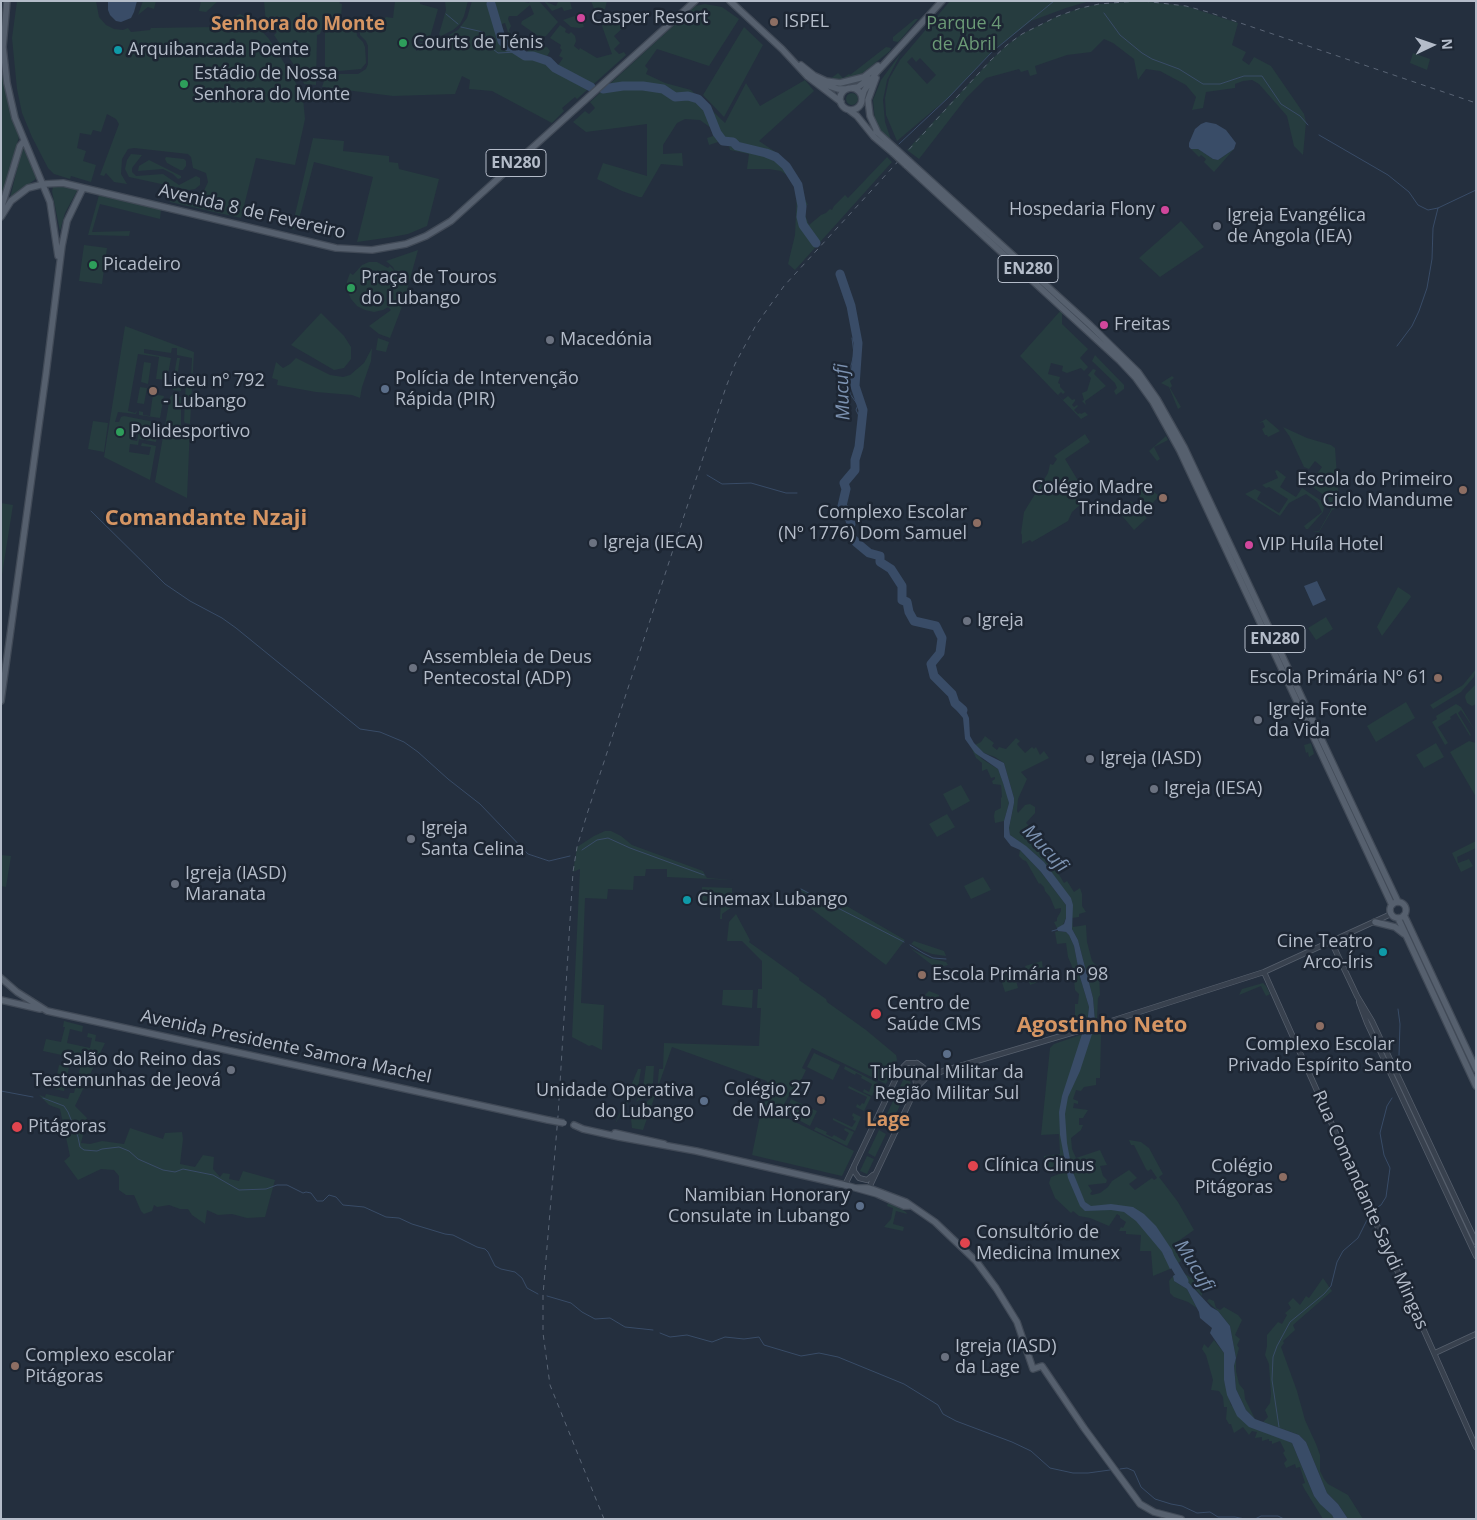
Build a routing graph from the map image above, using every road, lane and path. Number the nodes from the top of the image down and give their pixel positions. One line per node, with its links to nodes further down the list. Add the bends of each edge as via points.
1 (7, 1): 14 (main road, EN280, via 3,47 5,72 13,111)
2 (695, 1): 19 (main road, Avenida 8 de Fevereiro / EN280, via 451,221 406,244 372,250 336,248)
3 (730, 1): 5 (main road)
4 (942, 1): 6 (main road)
5 (782, 49): 8 (main road); 11 (main road, via 816,83)
6 (890, 58): 7 (main road); 8 (main road, via 864,77 850,82 834,82); 13 (main road, via 876,78 868,100 870,116)
7 (876, 73): 9 (main road); 10 (main road)
8 (813, 75): 9 (main road, via 832,88)
9 (849, 89): 10 (main road, via 857,90); 11 (main road, via 842,93)
10 (862, 100): 12 (main road, via 858,108); 13 (main road, EN280, via 868,120)
11 (841, 102): 12 (main road)
12 (849, 110): 15 (main road, EN280, via 874,137)
13 (878, 133): 15 (main road, EN280)
14 (24, 141): 16 (main road, EN280); 20 (main road)
15 (895, 151): 24 (main road, EN280, bridge, via 1120,361 1153,402 1180,451)
16 (36, 166): 17 (main road, EN280, via 49,180); 18 (main road, EN280)
17 (63, 183): 18 (main road, Avenida 8 de Fevereiro / EN280); 19 (main road, Avenida 8 de Fevereiro / EN280)
18 (44, 184): 21 (main road, EN280, via 28,188 16,196); 22 (main road, via 52,209)
19 (83, 188): 22 (main road, via 67,221)
20 (1, 209)
21 (1, 217)
22 (59, 270): 23 (main road)
23 (1, 700)
24 (1395, 904): 25 (main road); 26 (main road, via 1405,906 1406,911)
25 (1390, 914): 26 (main road); 27 (street)
26 (1401, 917): 28 (main road); 36 (main road)
27 (1375, 922): 28 (main road, via 1395,926); 29 (street)
28 (1408, 940): 39 (main road)
29 (1332, 941): 30 (street); 32 (street)
30 (1264, 972): 37 (street); 48 (street, Rua Comandante Saydi Mingas)
31 (1, 978): 34 (main road, Avenida Presidente Samora Machel)
32 (1357, 996): 45 (street, via 1372,1021); 46 (street)
33 (1, 1000): 34 (main road)
34 (47, 1011): 43 (main road, Avenida Presidente Samora Machel, bridge)
35 (917, 1063): 37 (street, via 928,1070); 38 (street, via 907,1063); 40 (street, via 920,1073)
36 (1476, 1069)
37 (943, 1071): 40 (street, via 926,1078)
38 (898, 1076): 40 (street, via 906,1071 913,1073); 41 (street)
39 (1476, 1086)
40 (916, 1088): 42 (street)
41 (855, 1163): 42 (street, via 856,1175 863,1180); 43 (street)
42 (875, 1172): 44 (street)
43 (845, 1185): 44 (main road, Avenida Presidente Samora Machel)
44 (868, 1190): 50 (main road, Avenida Presidente Samora Machel, via 906,1202 935,1222 976,1261 1016,1322 1033,1369 1042,1366 1140,1504 1154,1512)
45 (1476, 1242)
46 (1476, 1256)
47 (1476, 1334): 48 (street)
48 (1435, 1352): 49 (street, Rua Comandante Saydi Mingas)
49 (1476, 1447)
50 (1181, 1519)

